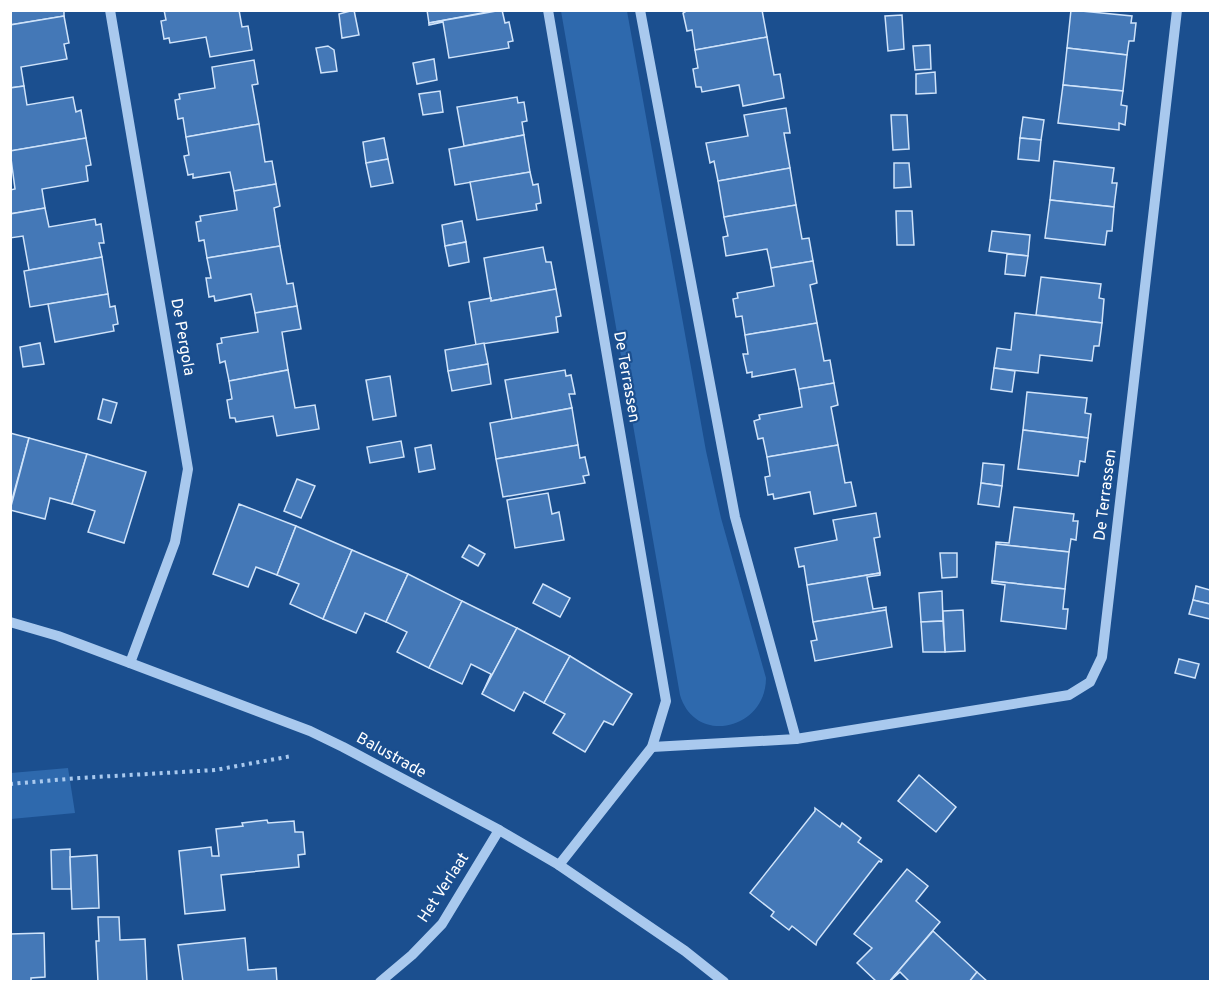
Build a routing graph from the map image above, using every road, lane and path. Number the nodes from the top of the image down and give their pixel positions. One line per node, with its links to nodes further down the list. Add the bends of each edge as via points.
1 (110, 10): 6 (street, De Pergola, via 188,469 175,542)
2 (548, 10): 8 (street, De Terrassen, via 666,701)
3 (640, 10): 7 (street, via 735,517)
4 (1177, 10): 7 (street, De Terrassen, via 1102,657 1090,681 1069,695)
5 (10, 622): 6 (street, Balustrade)
6 (130, 663): 11 (street, Balustrade, via 310,731)
7 (796, 739): 8 (street, De Terrassen)
8 (652, 747): 12 (street, De Terrassen)
9 (297, 755): 10 (path, via 215,770)
10 (10, 784)
11 (499, 830): 12 (street, Balustrade); 13 (street, Het Verlaat, via 442,924)
12 (559, 865): 14 (street, Balustrade)
13 (380, 981)
14 (724, 981)

